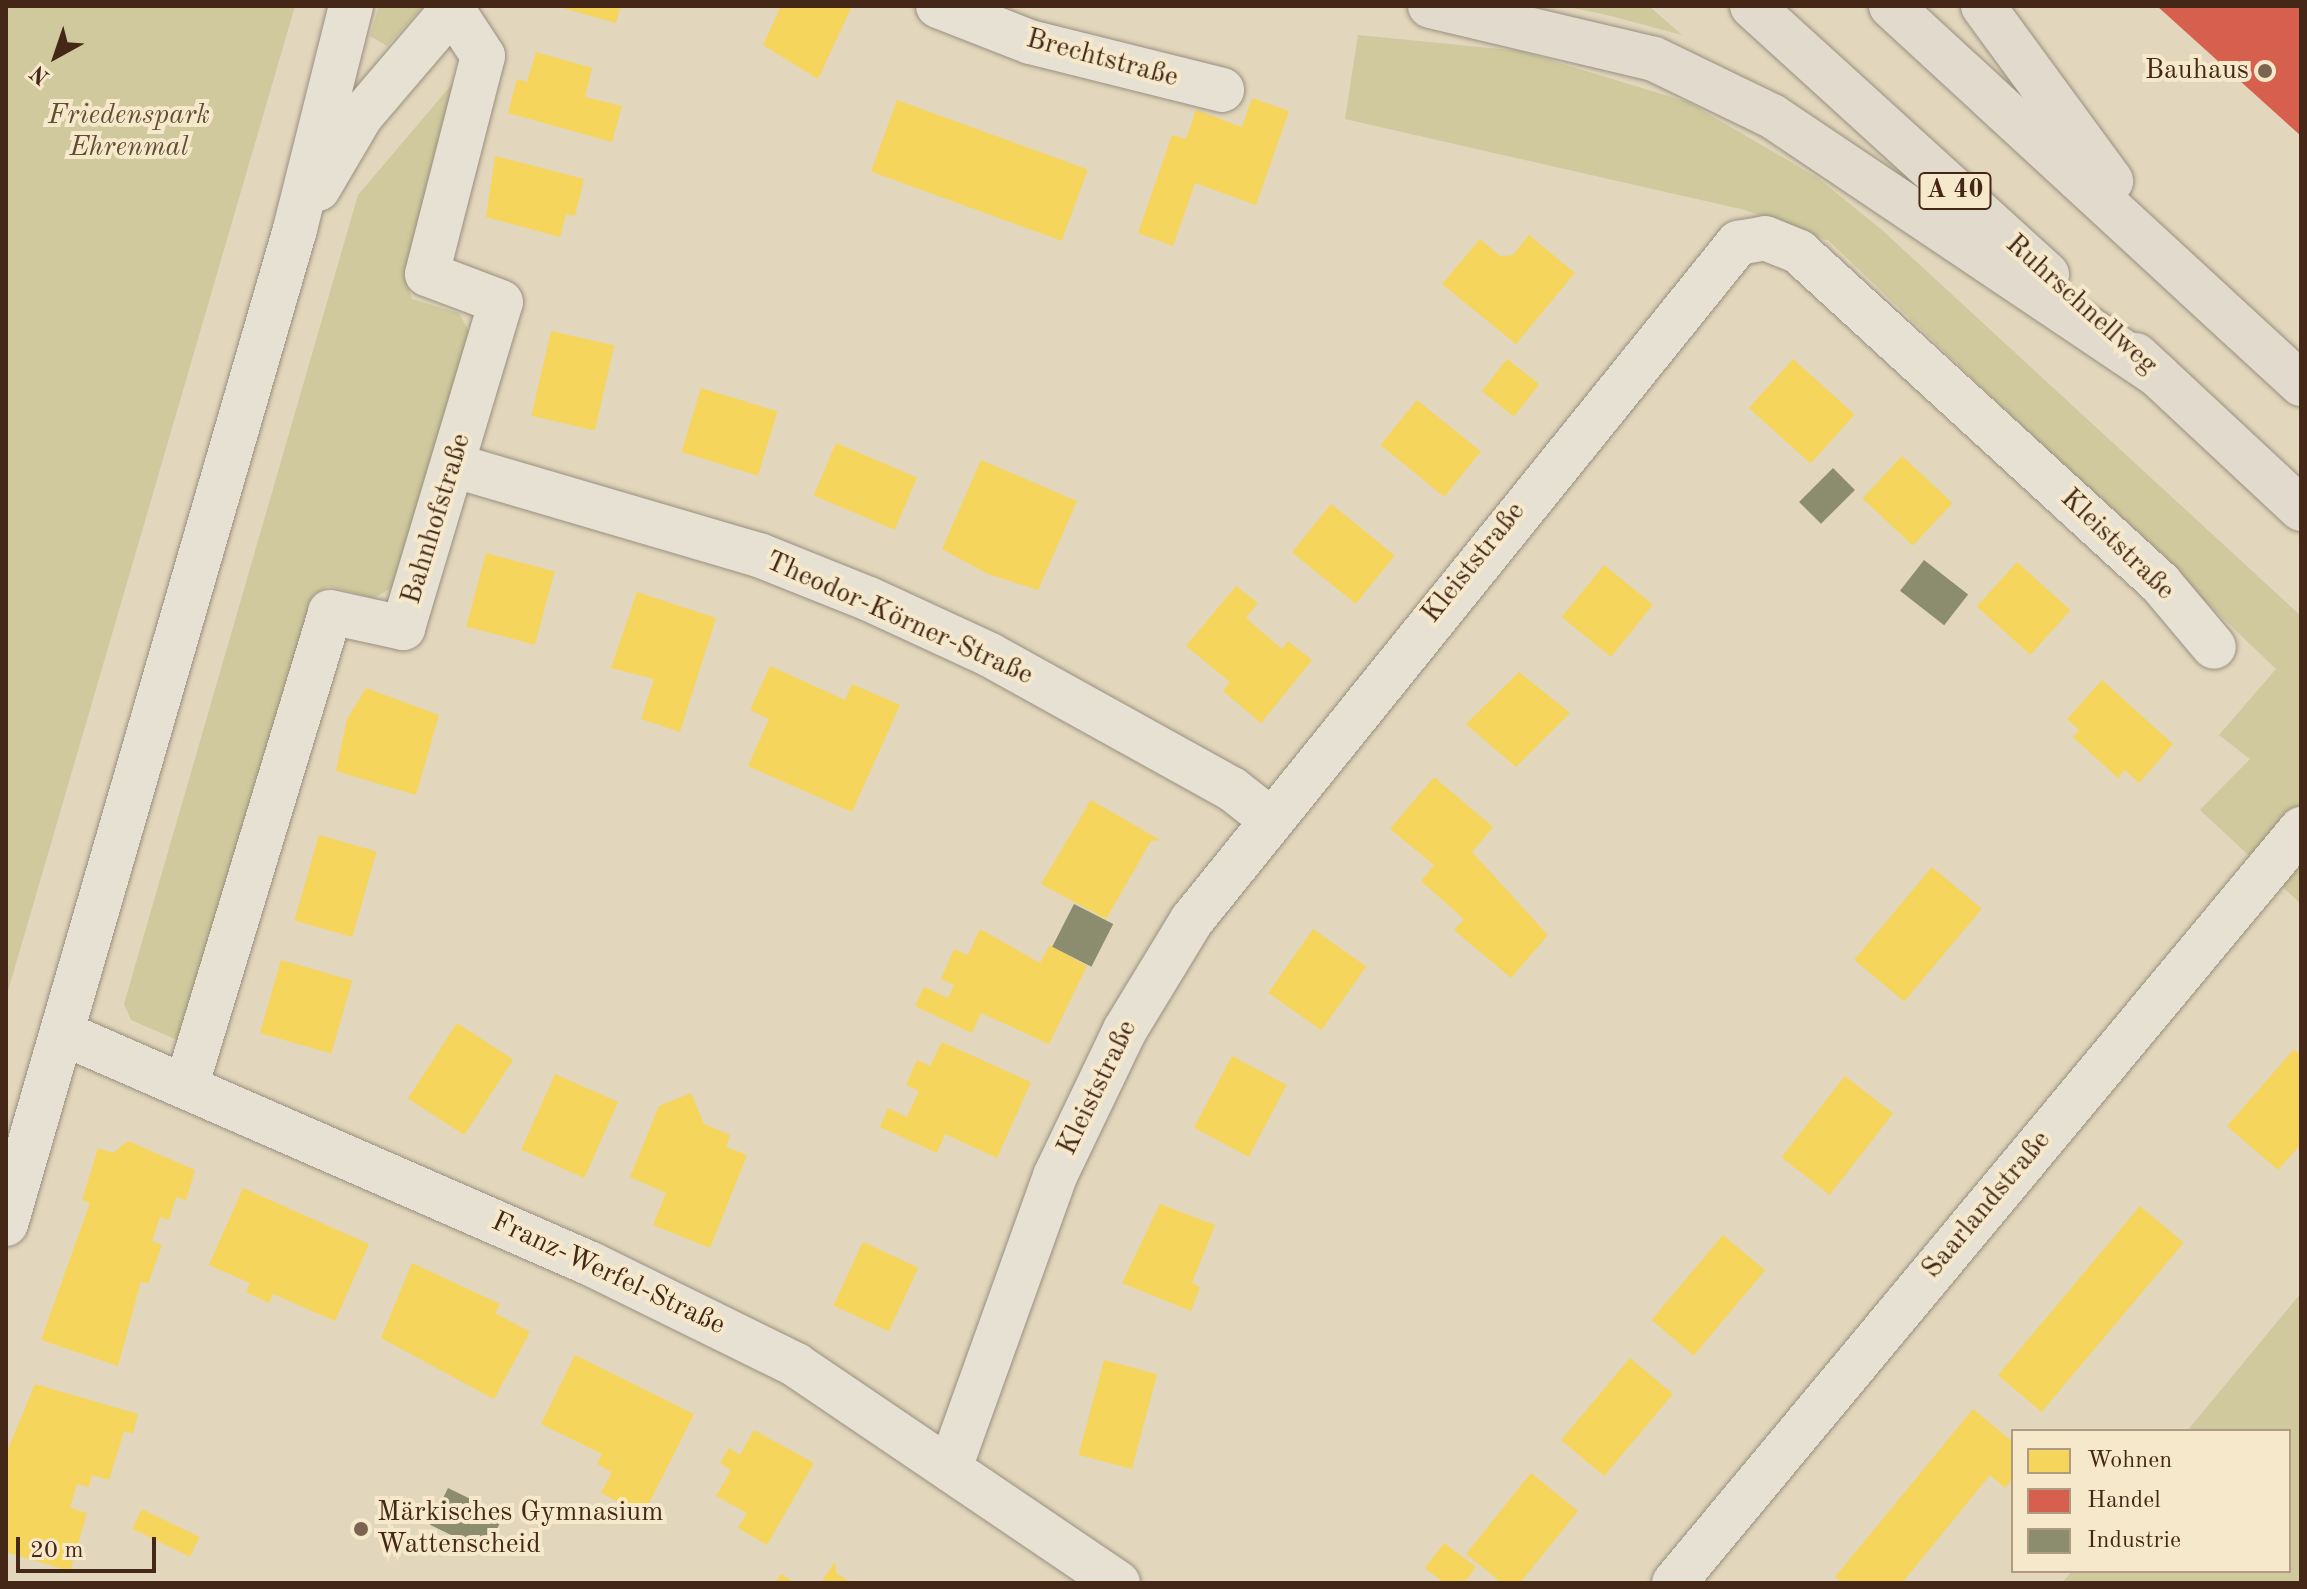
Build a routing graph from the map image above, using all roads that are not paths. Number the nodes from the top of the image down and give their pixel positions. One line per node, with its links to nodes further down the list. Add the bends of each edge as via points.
1 (351, 6): 9 (street, Bahnhofstraße)
2 (938, 6): 8 (street, Brechtstraße, via 1030,42)
3 (1430, 6): 11 (highway, via 1654,59 1772,116)
4 (1752, 6): 11 (highway, Ruhrschnellweg / A 40)
5 (1891, 6): 10 (highway)
6 (1983, 6): 10 (highway)
7 (454, 8): 9 (street, Bahnhofstraße, via 361,116); 13 (street, Bahnhofstraße, via 483,56 427,274 501,302)
8 (1222, 90)
9 (295, 229): 18 (street, Bahnhofstraße)
10 (2180, 272): 12 (highway)
11 (2158, 375): 14 (highway, Ruhrschnellweg / A 40)
12 (2301, 384)
13 (456, 466): 16 (street, Theodor-Körner-Straße, via 759,555 869,599 990,655 1232,789); 19 (street, Bahnhofstraße, via 403,628 330,612)
14 (2301, 509)
15 (2214, 647): 16 (street, Kleiststraße, via 2161,584 1799,252 1765,238 1738,243)
16 (1269, 818): 21 (street, Kleiststraße, via 1192,920 1088,1102 983,1361)
17 (2301, 829): 23 (street, Saarlandstraße)
18 (62, 1033): 19 (street, Franz-Werfel-Straße); 20 (street, Bahnhofstraße)
19 (187, 1084): 21 (street, Franz-Werfel-Straße, via 715,1323 796,1365)
20 (6, 1224)
21 (951, 1465): 22 (street, Franz-Werfel-Straße)
22 (1118, 1583)
23 (1674, 1583)

